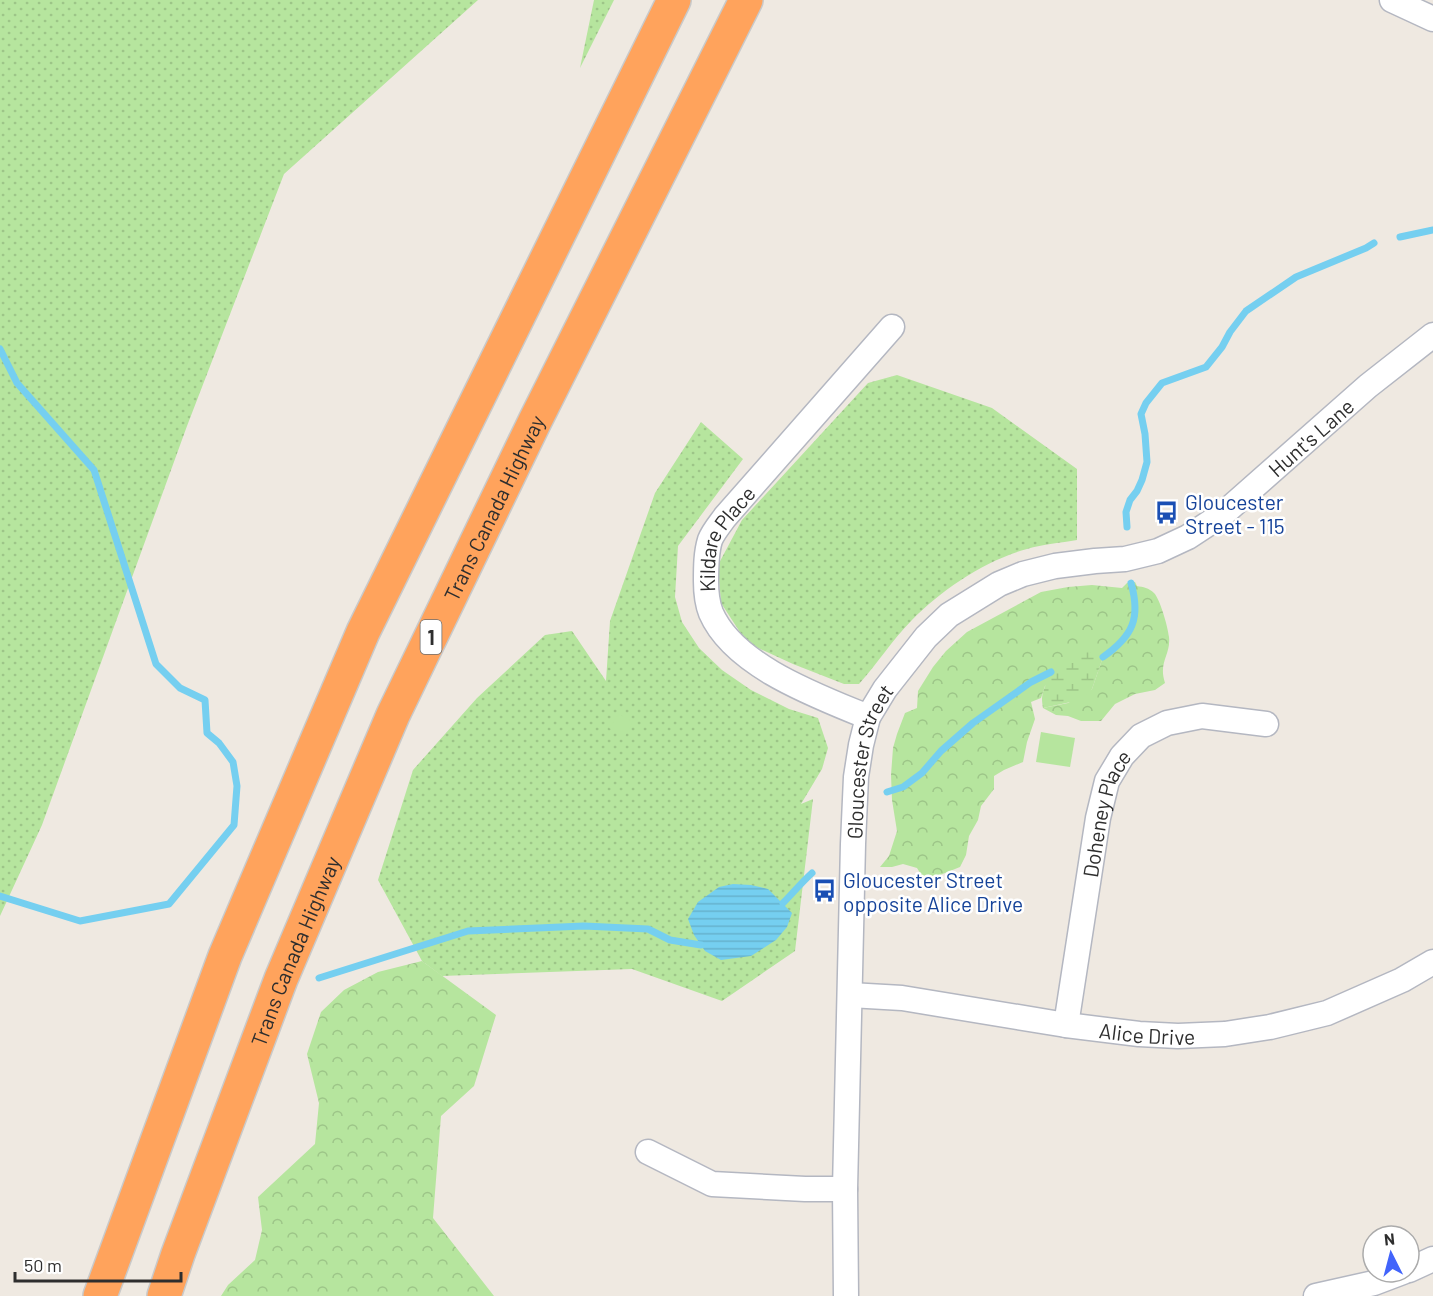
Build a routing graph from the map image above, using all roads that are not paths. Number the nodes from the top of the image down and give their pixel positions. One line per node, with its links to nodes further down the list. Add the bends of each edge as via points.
1 (674, 0): 16 (highway, via 363,632 225,956)
2 (746, 0): 17 (highway, Trans Canada Highway / 1, via 540,410 393,715 281,979)
3 (1392, 0): 4 (street)
4 (1433, 19)
5 (892, 327): 8 (street, Kildare Place, via 725,517 711,538 706,565 710,611 720,630 736,647 792,684)
6 (1433, 335): 7 (street, Hunt's Lane, via 1368,386 1222,514)
7 (1188, 537): 8 (street, Gloucester Street, via 1158,551 1125,559 1055,566 1023,574 974,598 926,637 904,662)
8 (868, 717): 11 (street, Gloucester Street, via 856,777)
9 (1266, 724): 12 (street, Doheney Place, via 1202,716 1167,723 1141,736 1122,756 1107,780 1098,818)
10 (1433, 962): 12 (street, Alice Drive, via 1327,1013 1270,1027 1178,1036)
11 (850, 995): 12 (street, Alice Drive, via 902,998); 14 (street, Gloucester Street)
12 (1066, 1025)
13 (648, 1152): 14 (street, via 712,1184)
14 (845, 1189): 18 (street, Gloucester Street)
15 (1370, 1284): 19 (street)
16 (100, 1296)
17 (164, 1296)
18 (846, 1296)
19 (1316, 1296)

